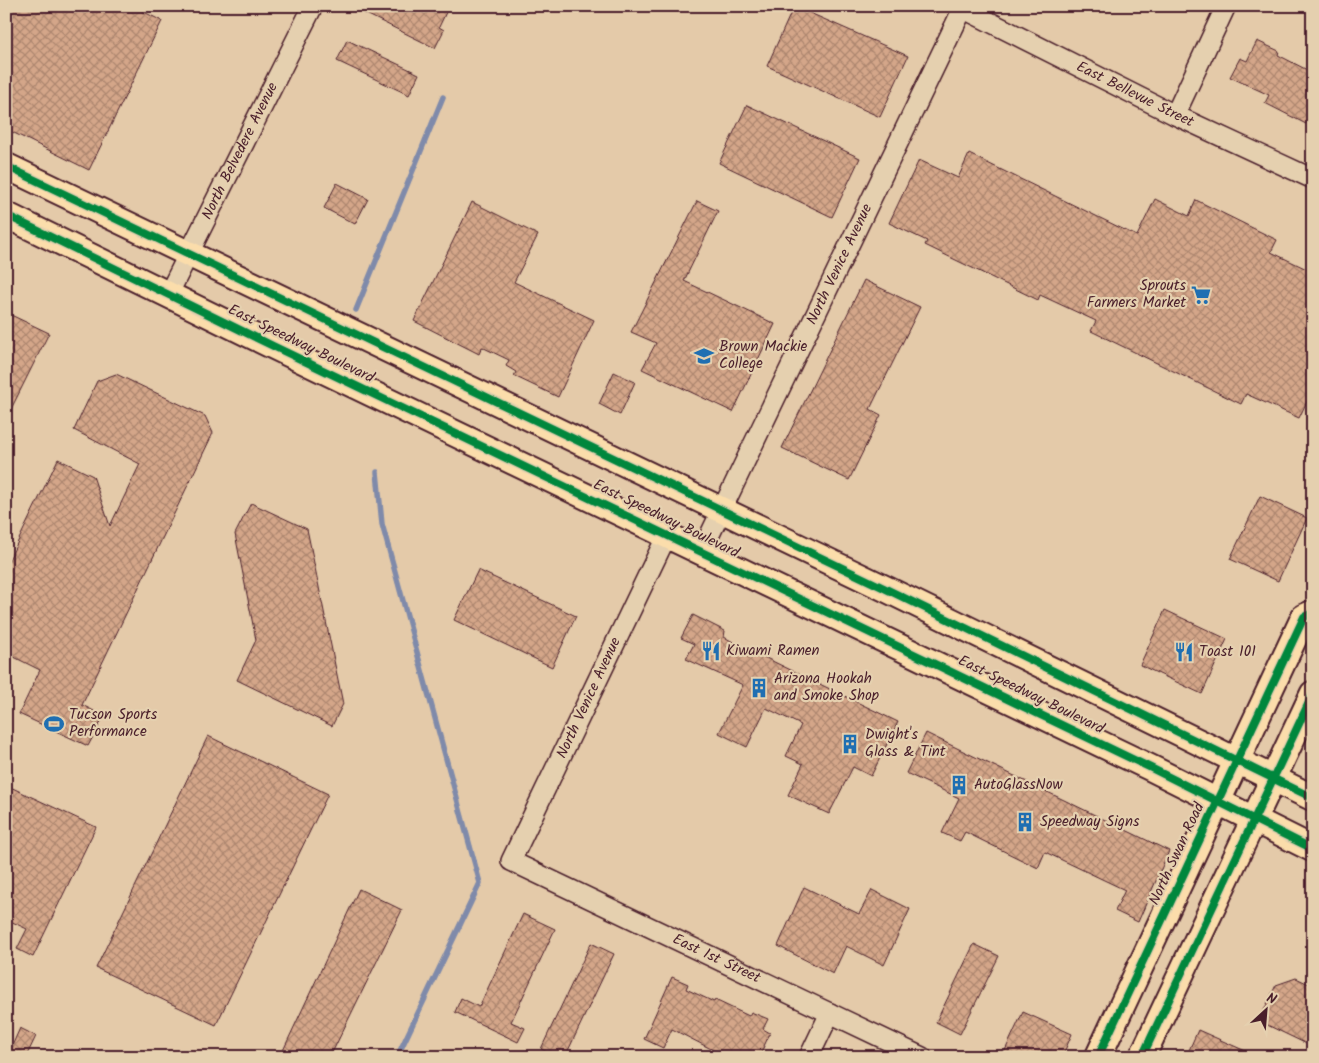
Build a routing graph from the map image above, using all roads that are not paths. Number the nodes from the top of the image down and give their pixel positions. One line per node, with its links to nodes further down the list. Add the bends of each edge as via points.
1 (312, 6): 8 (street, North Belvedere Avenue)
2 (1226, 6): 4 (street)
3 (962, 7): 4 (street, East Bellevue Street); 10 (street, North Venice Avenue)
4 (1175, 115): 6 (street, East Bellevue Street)
5 (6, 166): 8 (main road, East Speedway Boulevard)
6 (1313, 179)
7 (6, 215): 9 (main road, East Speedway Boulevard)
8 (188, 253): 9 (street, North Belvedere Avenue); 10 (main road, East Speedway Boulevard)
9 (168, 295): 11 (main road, East Speedway Boulevard)
10 (722, 510): 12 (street, North Venice Avenue); 15 (main road, East Speedway Boulevard)
11 (667, 535): 12 (main road, East Speedway Boulevard); 21 (street, North Venice Avenue)
12 (702, 551): 18 (main road, East Speedway Boulevard)
13 (1313, 613): 15 (main road, North Swan Road, via 1304,617)
14 (1313, 694): 16 (main road)
15 (1237, 760): 16 (main road, East Speedway Boulevard); 18 (main road, North Swan Road)
16 (1272, 778): 17 (main road, East Speedway Boulevard); 19 (main road)
17 (1313, 798)
18 (1217, 801): 19 (main road, East Speedway Boulevard); 25 (main road, North Swan Road)
19 (1253, 819): 20 (main road, East Speedway Boulevard); 26 (main road)
20 (1313, 849)
21 (512, 862): 22 (street, East 1st Street)
22 (830, 1013): 23 (street); 24 (street, East 1st Street)
23 (809, 1057)
24 (922, 1057)
25 (1098, 1057)
26 (1142, 1057)

